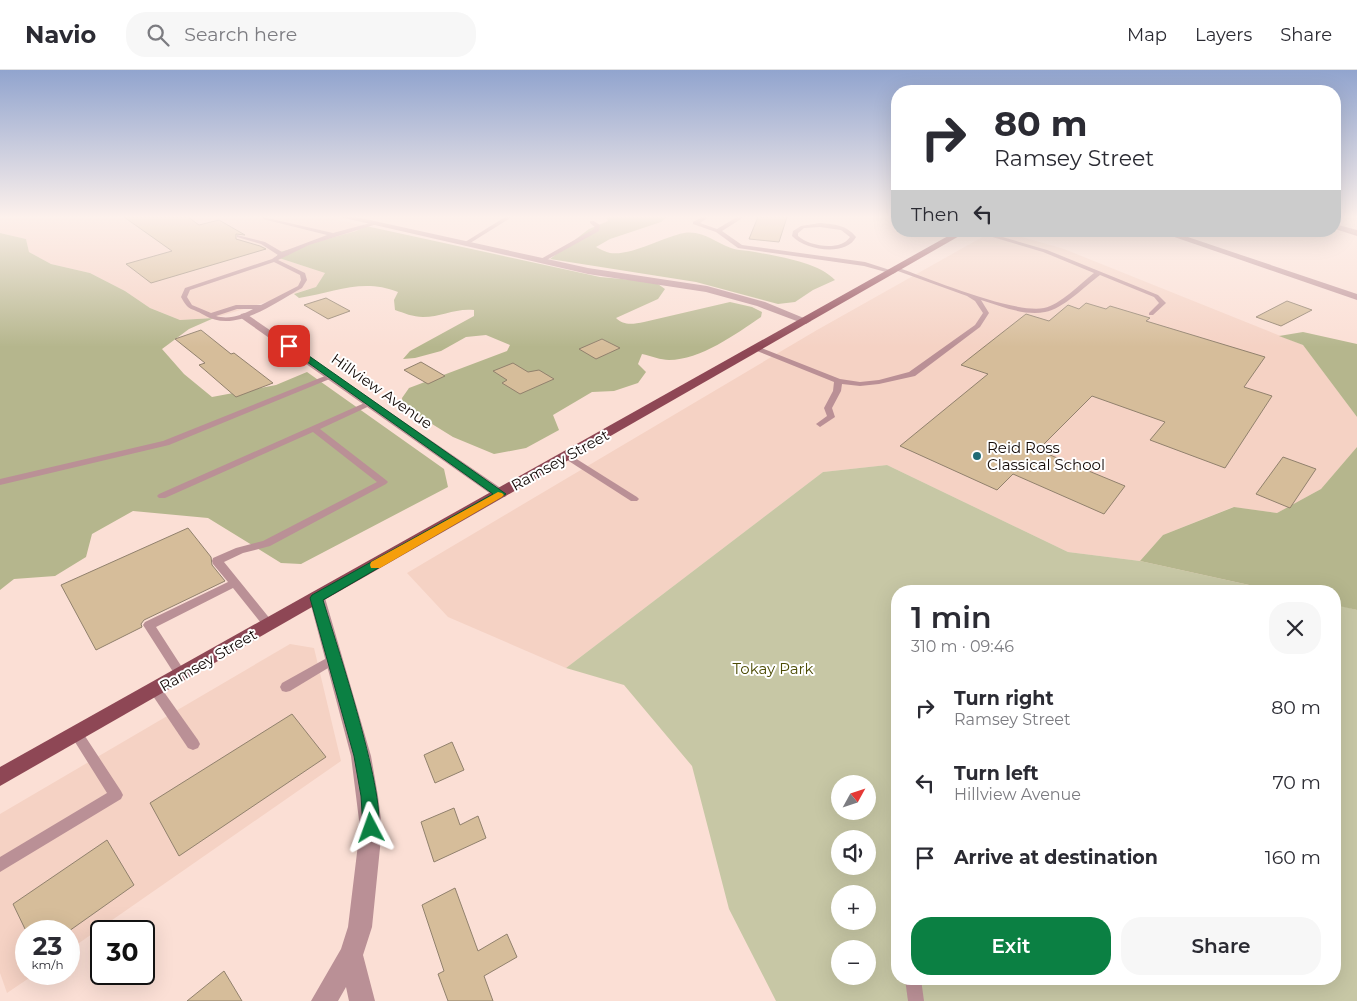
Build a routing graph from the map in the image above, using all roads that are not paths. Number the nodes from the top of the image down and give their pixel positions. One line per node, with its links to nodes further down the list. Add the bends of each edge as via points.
1 (273, 260): 14 (lane, via 187,288 184,297 190,306)
2 (275, 260): 12 (lane, via 303,274 304,280 300,288)
3 (543, 260): 16 (street, via 618,276 708,289)
4 (837, 260): 8 (lane)
5 (913, 260): 8 (main road, Ramsey Street)
6 (1069, 260): 9 (lane)
7 (1248, 260): 11 (street)
8 (895, 271): 10 (lane); 16 (main road, Ramsey Street)
9 (1099, 272): 10 (lane, via 1043,311 1012,308); 13 (lane, via 1156,296 1163,303)
10 (961, 290): 19 (lane, via 977,300 986,313 978,326 912,374 860,384)
11 (1357, 297)
12 (262, 307): 14 (lane, via 236,307); 15 (lane)
13 (1151, 314)
14 (209, 316): 15 (lane, via 225,320)
15 (245, 316): 18 (street, Hillview Avenue)
16 (806, 321): 17 (main road, Ramsey Street)
17 (756, 349): 19 (lane); 23 (main road, Ramsey Street)
18 (333, 376): 20 (street, Hillview Avenue); 24 (lane, via 166,443)
19 (838, 381): 21 (lane, via 837,391 828,408 831,417)
20 (372, 403): 22 (lane); 25 (street, Hillview Avenue)
21 (820, 424)
22 (314, 429): 26 (lane); 28 (lane, via 382,482 266,544 217,560)
23 (567, 456): 25 (main road, Ramsey Street); 27 (lane)
24 (0, 482)
25 (500, 494): 29 (main road, Ramsey Street)
26 (162, 496)
27 (634, 499)
28 (234, 583): 30 (lane); 32 (lane, via 149,625)
29 (316, 598): 30 (main road, Ramsey Street); 31 (street)
30 (269, 625): 32 (main road, Ramsey Street)
31 (334, 659): 33 (lane); 39 (street, via 361,756 371,828 360,927)
32 (181, 675): 34 (main road, Ramsey Street)
33 (286, 687)
34 (155, 689): 35 (main road, Ramsey Street); 36 (lane)
35 (76, 734): 37 (main road, Ramsey Street); 38 (lane, via 116,795)
36 (193, 744)
37 (0, 778)
38 (1, 861)
39 (351, 955): 41 (street); 42 (street)
40 (914, 985): 43 (lane)
41 (324, 1001)
42 (362, 1001)
43 (916, 1001)

